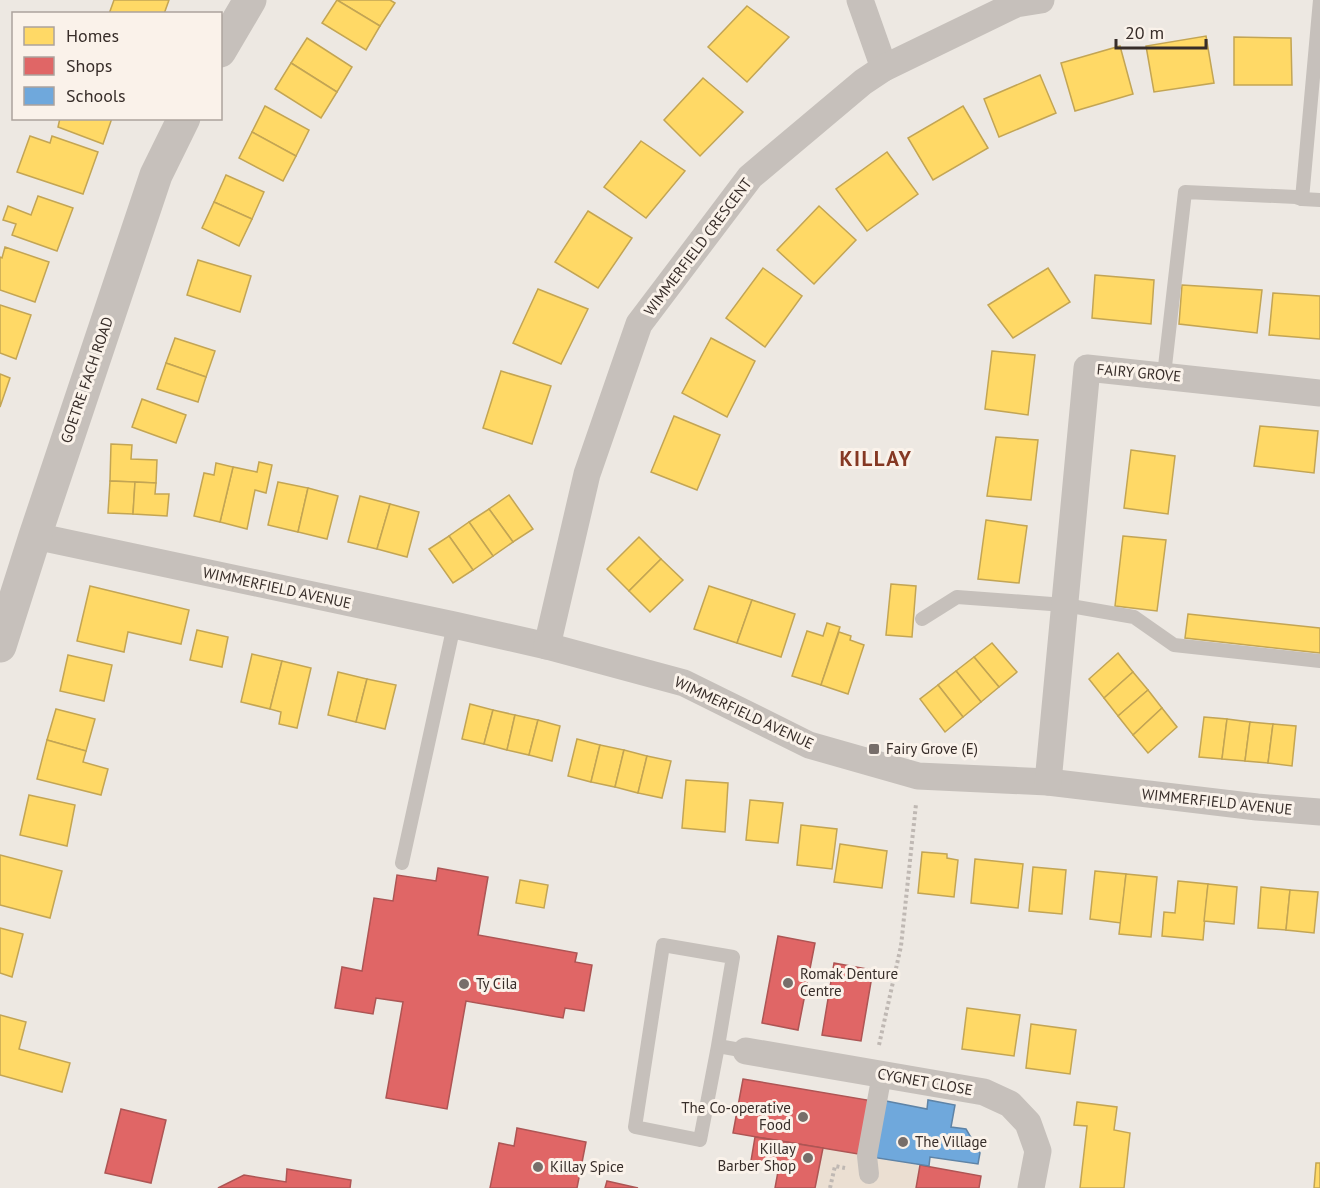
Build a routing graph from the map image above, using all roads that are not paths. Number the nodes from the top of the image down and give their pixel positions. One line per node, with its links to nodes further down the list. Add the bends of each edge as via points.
1 (250, 0): 5 (street)
2 (860, 0): 6 (street)
3 (1041, 0): 6 (street, WIMMERFIELD CRESCENT, via 1016,4)
4 (1320, 0): 8 (lane)
5 (222, 48)
6 (884, 68): 17 (street, WIMMERFIELD CRESCENT, via 750,177 639,324 586,474)
7 (183, 120): 12 (street, GOETRE FACH ROAD, via 156,175)
8 (1302, 199): 9 (lane); 10 (lane, via 1185,192)
9 (1320, 200)
10 (1164, 375): 11 (street, FAIRY GROVE); 13 (street, FAIRY GROVE, via 1087,368)
11 (1320, 393)
12 (35, 536): 15 (street, WIMMERFIELD AVENUE); 16 (street, GOETRE FACH ROAD)
13 (1065, 605): 14 (lane, via 957,597); 18 (lane, via 1134,617 1174,645); 19 (street, FAIRY GROVE)
14 (922, 619)
15 (454, 625): 17 (street, WIMMERFIELD AVENUE); 21 (lane)
16 (0, 646)
17 (547, 646): 19 (street, WIMMERFIELD AVENUE, via 684,683 809,745 918,776)
18 (1320, 661)
19 (1048, 782): 20 (street, WIMMERFIELD AVENUE)
20 (1320, 812)
21 (402, 863)
22 (718, 1046): 22 (lane, via 733,957 663,945 634,1127 700,1140); 23 (lane)
23 (746, 1051): 24 (street, CYGNET CLOSE)
24 (882, 1074): 25 (street, via 867,1156); 26 (street, CYGNET CLOSE, via 984,1092 1010,1104 1028,1123 1038,1151)
25 (869, 1173)
26 (1031, 1188)

